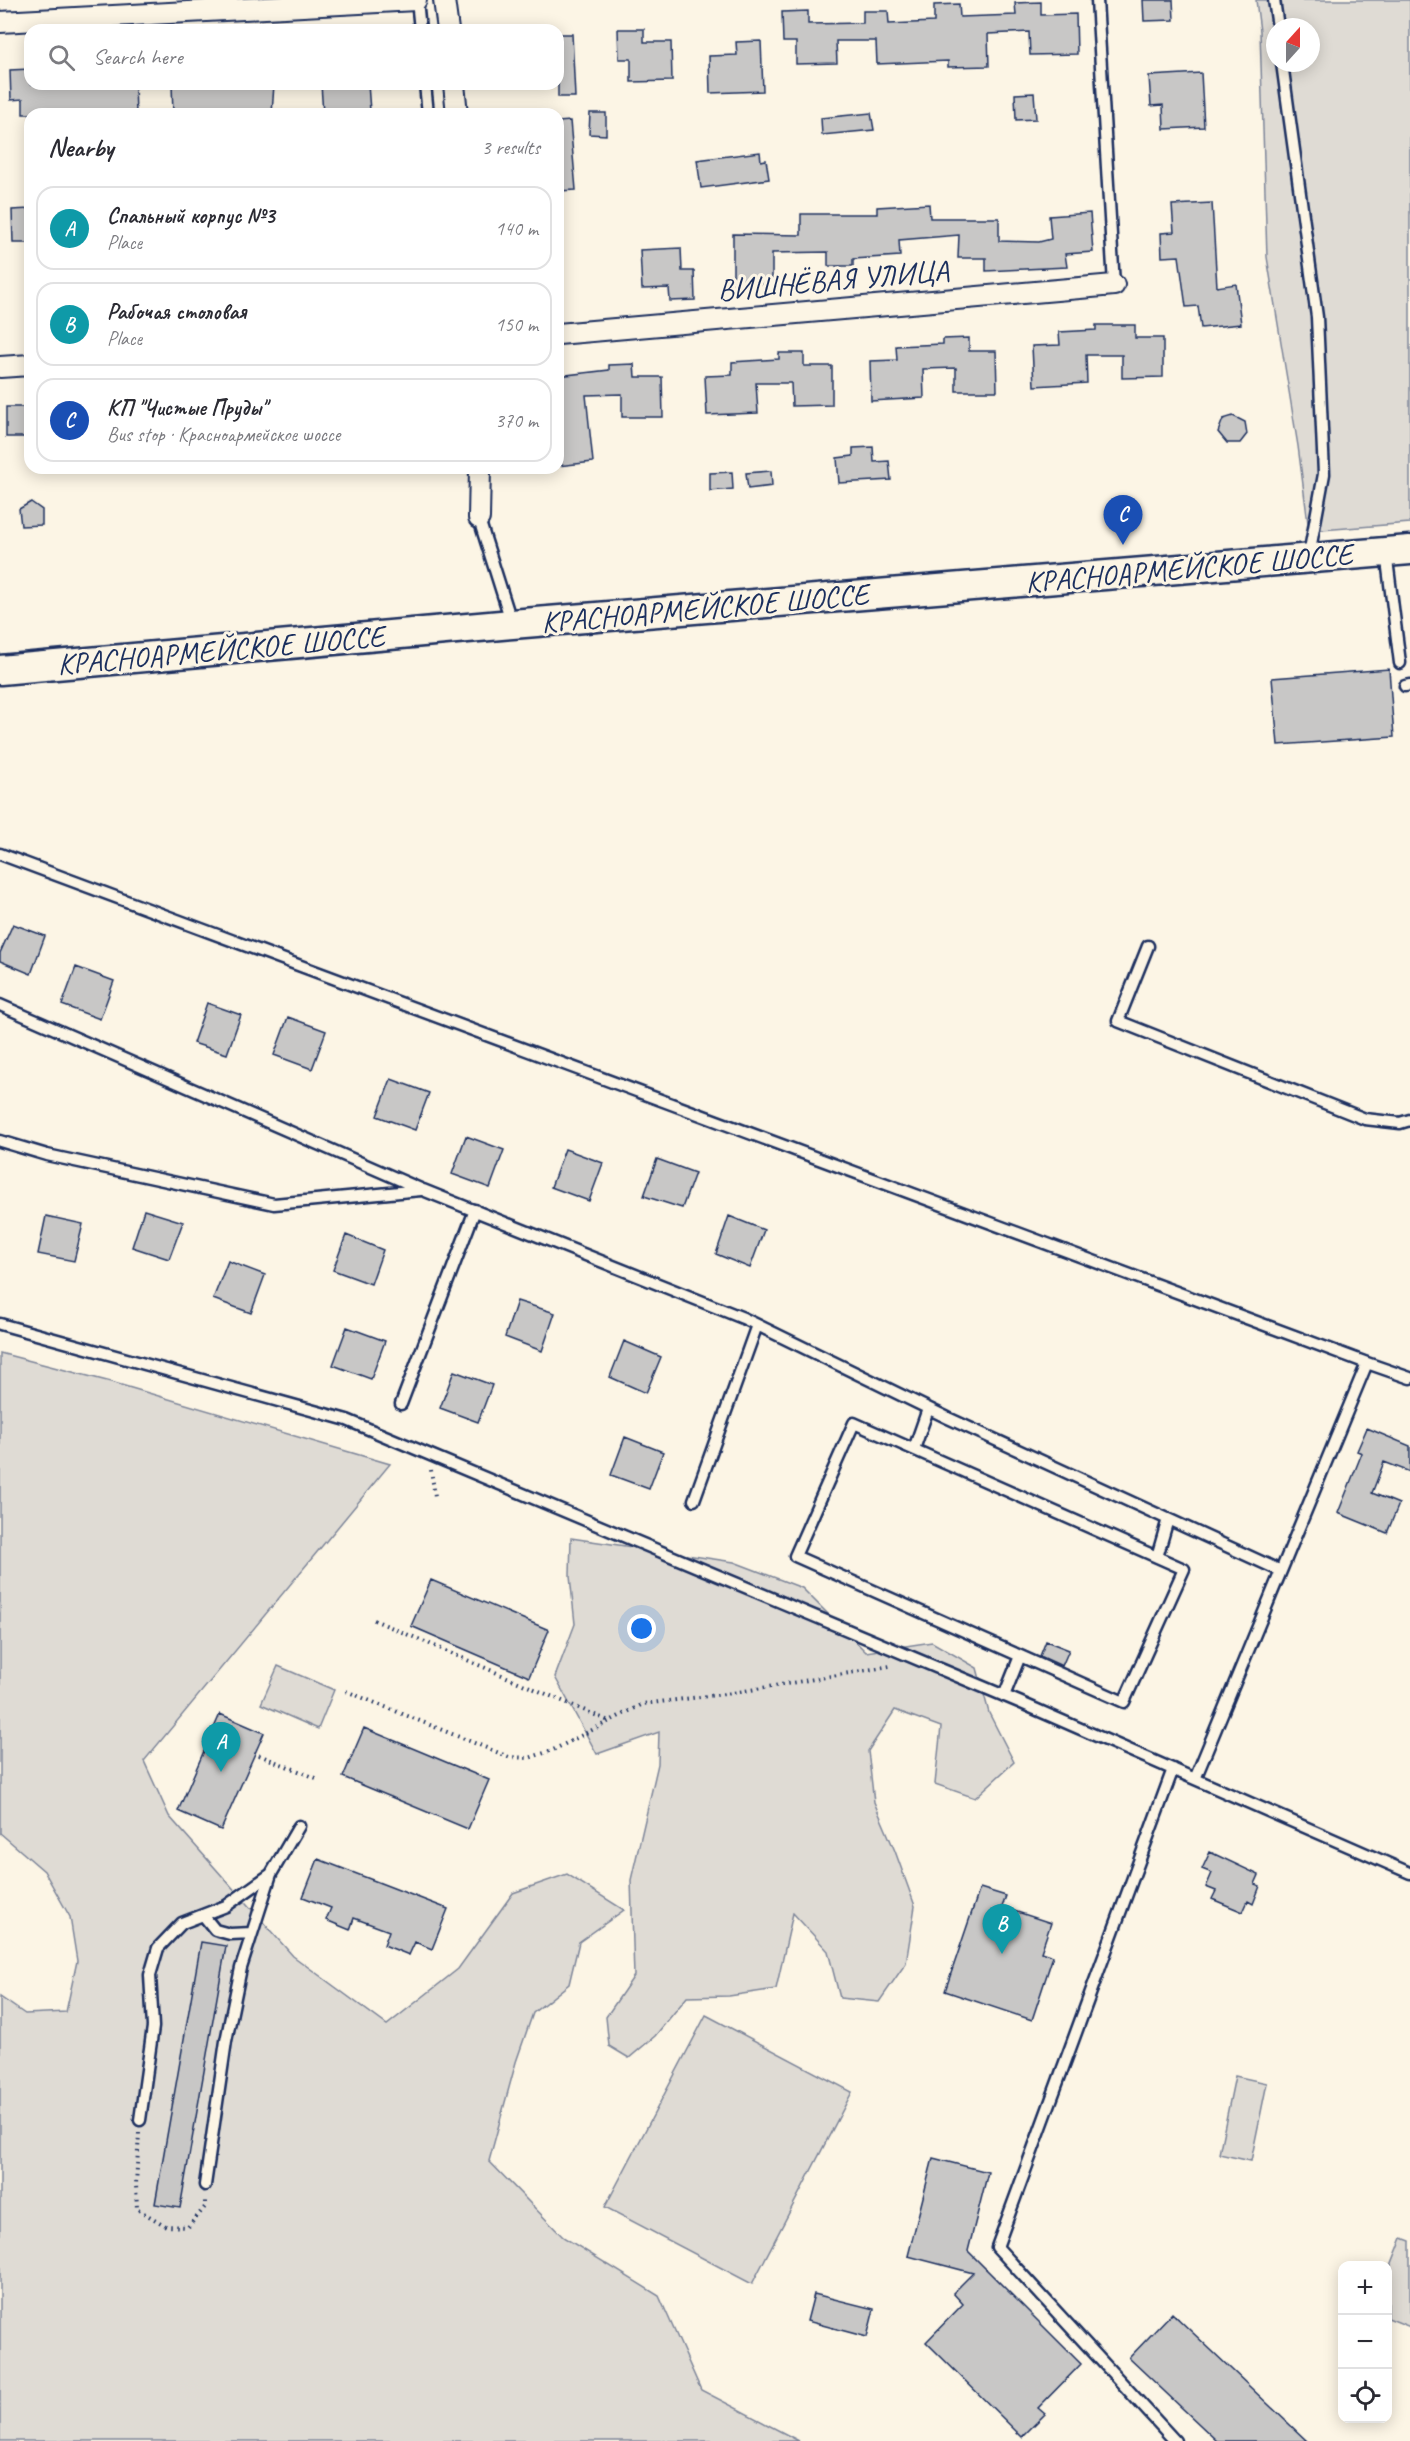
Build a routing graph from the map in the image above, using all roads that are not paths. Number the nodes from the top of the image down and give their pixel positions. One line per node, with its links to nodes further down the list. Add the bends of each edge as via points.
1 (417, 0): 6 (street); 7 (lane)
2 (444, 0): 8 (street)
3 (1097, 0): 14 (lane)
4 (1274, 0): 5 (lane)
5 (1277, 18)
6 (0, 22)
7 (419, 24)
8 (447, 24)
9 (1283, 72): 22 (lane, via 1317,328 1324,474)
10 (426, 90): 12 (lane)
11 (455, 90): 13 (street)
12 (427, 108)
13 (456, 108)
14 (1114, 285): 15 (street, ВИШНЁВАЯ УЛИЦА)
15 (564, 333)
16 (24, 365): 17 (street)
17 (0, 366)
18 (471, 474): 20 (lane)
19 (480, 474): 20 (street)
20 (479, 518): 23 (lane)
21 (1398, 551): 22 (main road, КРАСНОАРМЕЙСКОЕ ШОССЕ); 24 (lane)
22 (1308, 559): 23 (main road, КРАСНОАРМЕЙСКОЕ ШОССЕ)
23 (512, 624): 25 (main road, КРАСНОАРМЕЙСКОЕ ШОССЕ)
24 (1400, 663)
25 (0, 670)
26 (0, 854): 35 (lane)
27 (1149, 946): 29 (lane, via 1118,1021 1365,1119)
28 (0, 1005): 31 (lane)
29 (1410, 1119)
30 (0, 1141): 31 (lane, via 46,1155 274,1204)
31 (423, 1190): 32 (lane)
32 (475, 1210): 34 (lane); 37 (lane)
33 (0, 1324): 45 (lane, via 347,1420)
34 (758, 1325): 38 (lane); 40 (lane)
35 (1367, 1363): 36 (lane); 43 (lane)
36 (1410, 1378)
37 (401, 1404)
38 (928, 1408): 39 (lane); 41 (lane)
39 (914, 1449): 42 (lane); 44 (lane, via 854,1423 795,1556)
40 (694, 1500)
41 (1168, 1519): 42 (lane); 43 (lane)
42 (1157, 1557): 44 (lane, via 1184,1569 1124,1702)
43 (1281, 1570): 47 (lane)
44 (1020, 1656): 45 (lane)
45 (1004, 1696): 46 (lane)
46 (1173, 1769): 47 (lane); 55 (lane, via 997,2247)
47 (1196, 1779): 49 (lane)
48 (299, 1826): 50 (lane)
49 (1410, 1873)
50 (271, 1874): 51 (lane, via 226,1906); 52 (lane)
51 (203, 1915): 52 (lane, via 214,1930); 53 (lane, via 182,1923 158,1948 150,1975 153,2027)
52 (252, 1933): 54 (lane, via 226,2041)
53 (140, 2120)
54 (205, 2185)
55 (1175, 2441)

